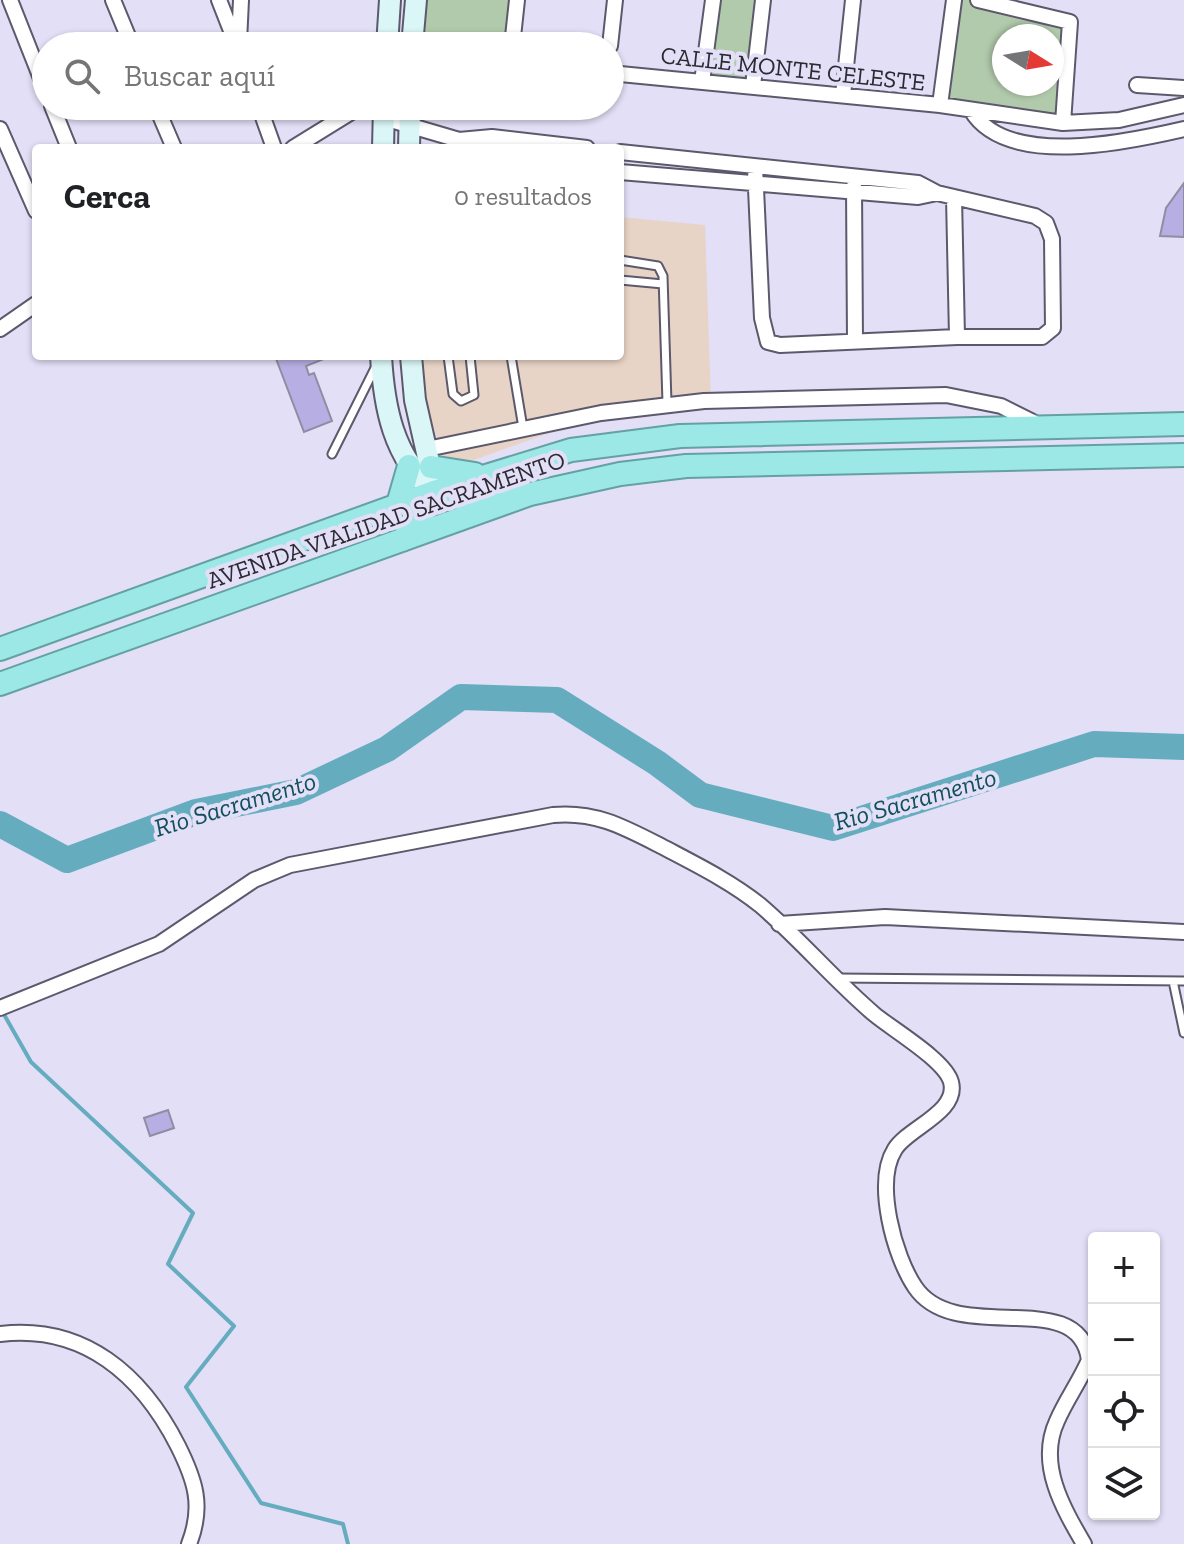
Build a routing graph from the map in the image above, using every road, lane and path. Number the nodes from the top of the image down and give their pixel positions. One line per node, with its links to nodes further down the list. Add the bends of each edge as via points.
1 (10, 0): 21 (street)
2 (113, 0): 14 (street)
3 (219, 0): 15 (street)
4 (241, 0): 16 (street)
5 (390, 0): 17 (main road)
6 (416, 0): 18 (main road)
7 (517, 0): 19 (street)
8 (615, 0): 20 (street)
9 (713, 0): 23 (street)
10 (763, 0): 25 (street)
11 (853, 0): 27 (street)
12 (954, 0): 28 (street)
13 (978, 0): 38 (street, via 1069,21)
14 (126, 32)
15 (232, 32)
16 (239, 32)
17 (388, 32)
18 (413, 32)
19 (514, 32)
20 (612, 32)
21 (32, 56)
22 (624, 74): 23 (street, CALLE MONTE CELESTE)
23 (702, 82): 25 (street, CALLE MONTE CELESTE)
24 (1137, 85): 26 (street)
25 (753, 86): 27 (street, CALLE MONTE CELESTE)
26 (1184, 88)
27 (843, 95): 28 (street, CALLE MONTE CELESTE)
28 (940, 105): 30 (street, CALLE MONTE CELESTE)
29 (1184, 105): 37 (street, CALLE MONTE CELESTE)
30 (971, 110): 38 (street, CALLE MONTE CELESTE); 42 (street, via 997,136 1052,145)
31 (58, 120): 43 (street)
32 (162, 120): 44 (street)
33 (264, 120): 45 (street)
34 (338, 120): 46 (street)
35 (384, 120): 47 (main road)
36 (392, 120): 41 (street)
37 (1119, 120): 38 (street, CALLE MONTE CELESTE); 42 (street)
38 (1063, 123)
39 (0, 129): 56 (street)
40 (1184, 129): 42 (street)
41 (409, 138): 48 (street)
42 (1124, 143)
43 (67, 144)
44 (172, 144)
45 (273, 144)
46 (299, 144)
47 (383, 144)
48 (460, 144): 49 (street, via 492,137)
49 (552, 144)
50 (624, 152): 51 (street)
51 (755, 167): 53 (street); 54 (street)
52 (624, 172): 53 (street)
53 (754, 183): 54 (street); 63 (street, via 766,339 780,345)
54 (854, 184): 55 (street, via 918,183); 63 (street)
55 (954, 197): 62 (street); 62 (street, via 1046,223 1052,239 1054,320 1042,337)
56 (32, 202)
57 (624, 261): 59 (lane, via 658,266)
58 (624, 280): 59 (lane)
59 (663, 284): 70 (lane)
60 (32, 307): 61 (street)
61 (0, 329)
62 (957, 337): 63 (street)
63 (855, 341)
64 (379, 360): 74 (lane)
65 (382, 360): 77 (main road, via 390,422)
66 (411, 360): 76 (main road)
67 (449, 360): 68 (lane, via 453,394 461,401 474,395)
68 (470, 360)
69 (512, 360): 73 (lane)
70 (667, 403): 72 (street, via 946,395 1001,406); 73 (street)
71 (1184, 424): 72 (highway, AVENIDA VIALIDAD SACRAMENTO)
72 (1043, 427): 78 (highway, AVENIDA VIALIDAD SACRAMENTO, via 638,439 571,450)
73 (523, 428): 76 (street)
74 (332, 454)
75 (1184, 455): 80 (highway, AVENIDA VIALIDAD SACRAMENTO, via 686,466)
76 (429, 458): 78 (highway); 79 (main road)
77 (409, 466): 79 (main road); 81 (highway)
78 (484, 474): 79 (highway, AVENIDA VIALIDAD SACRAMENTO)
79 (434, 492): 80 (highway, via 475,500); 81 (highway, AVENIDA VIALIDAD SACRAMENTO); 82 (highway)
80 (530, 494): 82 (highway, AVENIDA VIALIDAD SACRAMENTO)
81 (398, 504): 83 (highway, AVENIDA VIALIDAD SACRAMENTO)
82 (401, 541): 84 (highway, AVENIDA VIALIDAD SACRAMENTO)
83 (0, 649)
84 (0, 684)
85 (779, 924): 86 (street, via 885,917); 87 (street); 90 (street, via 708,871 614,822 583,814 553,815 290,865 254,880 159,944)
86 (1184, 932)
87 (834, 978): 88 (lane); 94 (street, via 950,1080 946,1104 904,1138 887,1167 887,1204 901,1262 915,1288 950,1314 1056,1321 1080,1335 1087,1348 1089,1360 1055,1425 1051,1466 1059,1501)
88 (1173, 981): 89 (lane); 91 (lane)
89 (1184, 981)
90 (0, 1008)
91 (1184, 1033)
92 (0, 1334): 93 (street, via 77,1343 106,1356 135,1380 164,1418 193,1477 198,1502)
93 (189, 1544)
94 (1084, 1544)

